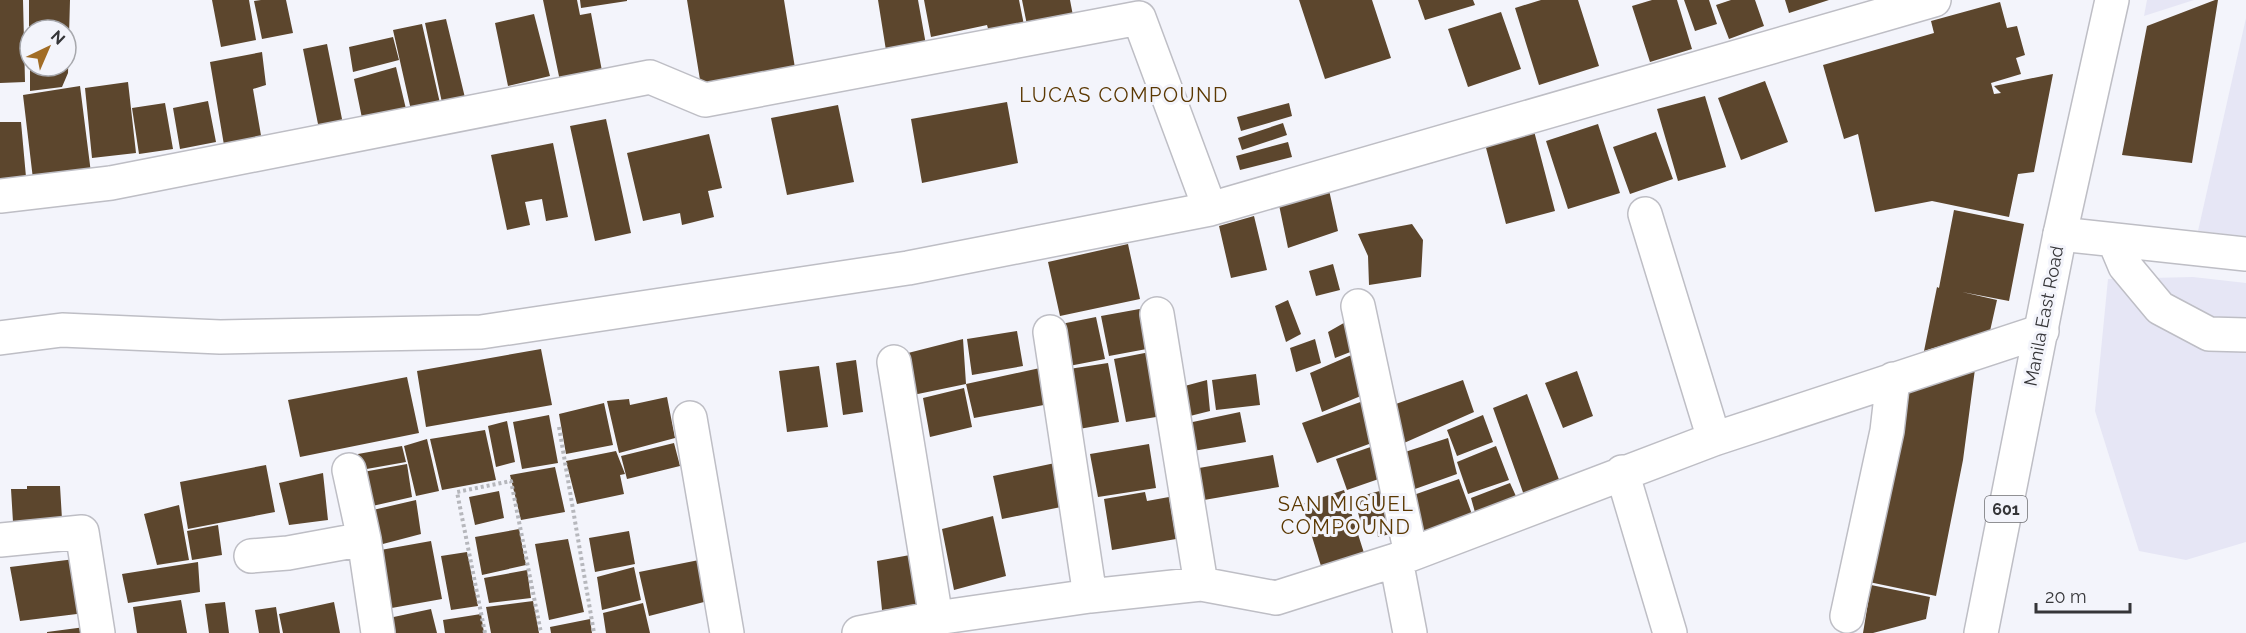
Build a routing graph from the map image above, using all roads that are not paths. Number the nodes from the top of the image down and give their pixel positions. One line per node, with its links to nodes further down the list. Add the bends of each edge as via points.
1 (1934, 0): 4 (street)
2 (2112, 0): 6 (street, Manila East Road / 601)
3 (0, 196): 4 (street, via 111,183 650,77 705,100 1139,18)
4 (1210, 210): 14 (street, via 908,268 482,332 220,337 62,330)
5 (1645, 214): 18 (street)
6 (2061, 234): 7 (street); 11 (street, Manila East Road / 601)
7 (2114, 240): 8 (street); 13 (street, via 2125,266 2160,308 2209,334)
8 (2246, 254)
9 (1358, 306): 24 (street)
10 (1158, 314): 25 (street)
11 (2042, 331): 16 (street); 35 (street, Manila East Road / 601)
12 (1050, 332): 26 (street)
13 (2246, 335)
14 (0, 338)
15 (894, 362): 28 (street)
16 (1893, 379): 18 (street); 27 (street, via 1887,431)
17 (690, 418): 31 (street)
18 (1714, 439): 20 (street)
19 (349, 471): 21 (street)
20 (1622, 472): 24 (street); 34 (street)
21 (364, 539): 23 (street, via 288,553); 30 (street)
22 (0, 540): 29 (street, via 82,532)
23 (251, 555)
24 (1404, 557): 25 (street, via 1276,598); 33 (street)
25 (1201, 584): 26 (street)
26 (1090, 596): 28 (street)
27 (1847, 616)
28 (936, 618): 32 (street)
29 (98, 633)
30 (378, 633)
31 (727, 633)
32 (859, 633)
33 (1410, 633)
34 (1670, 633)
35 (1981, 633)

